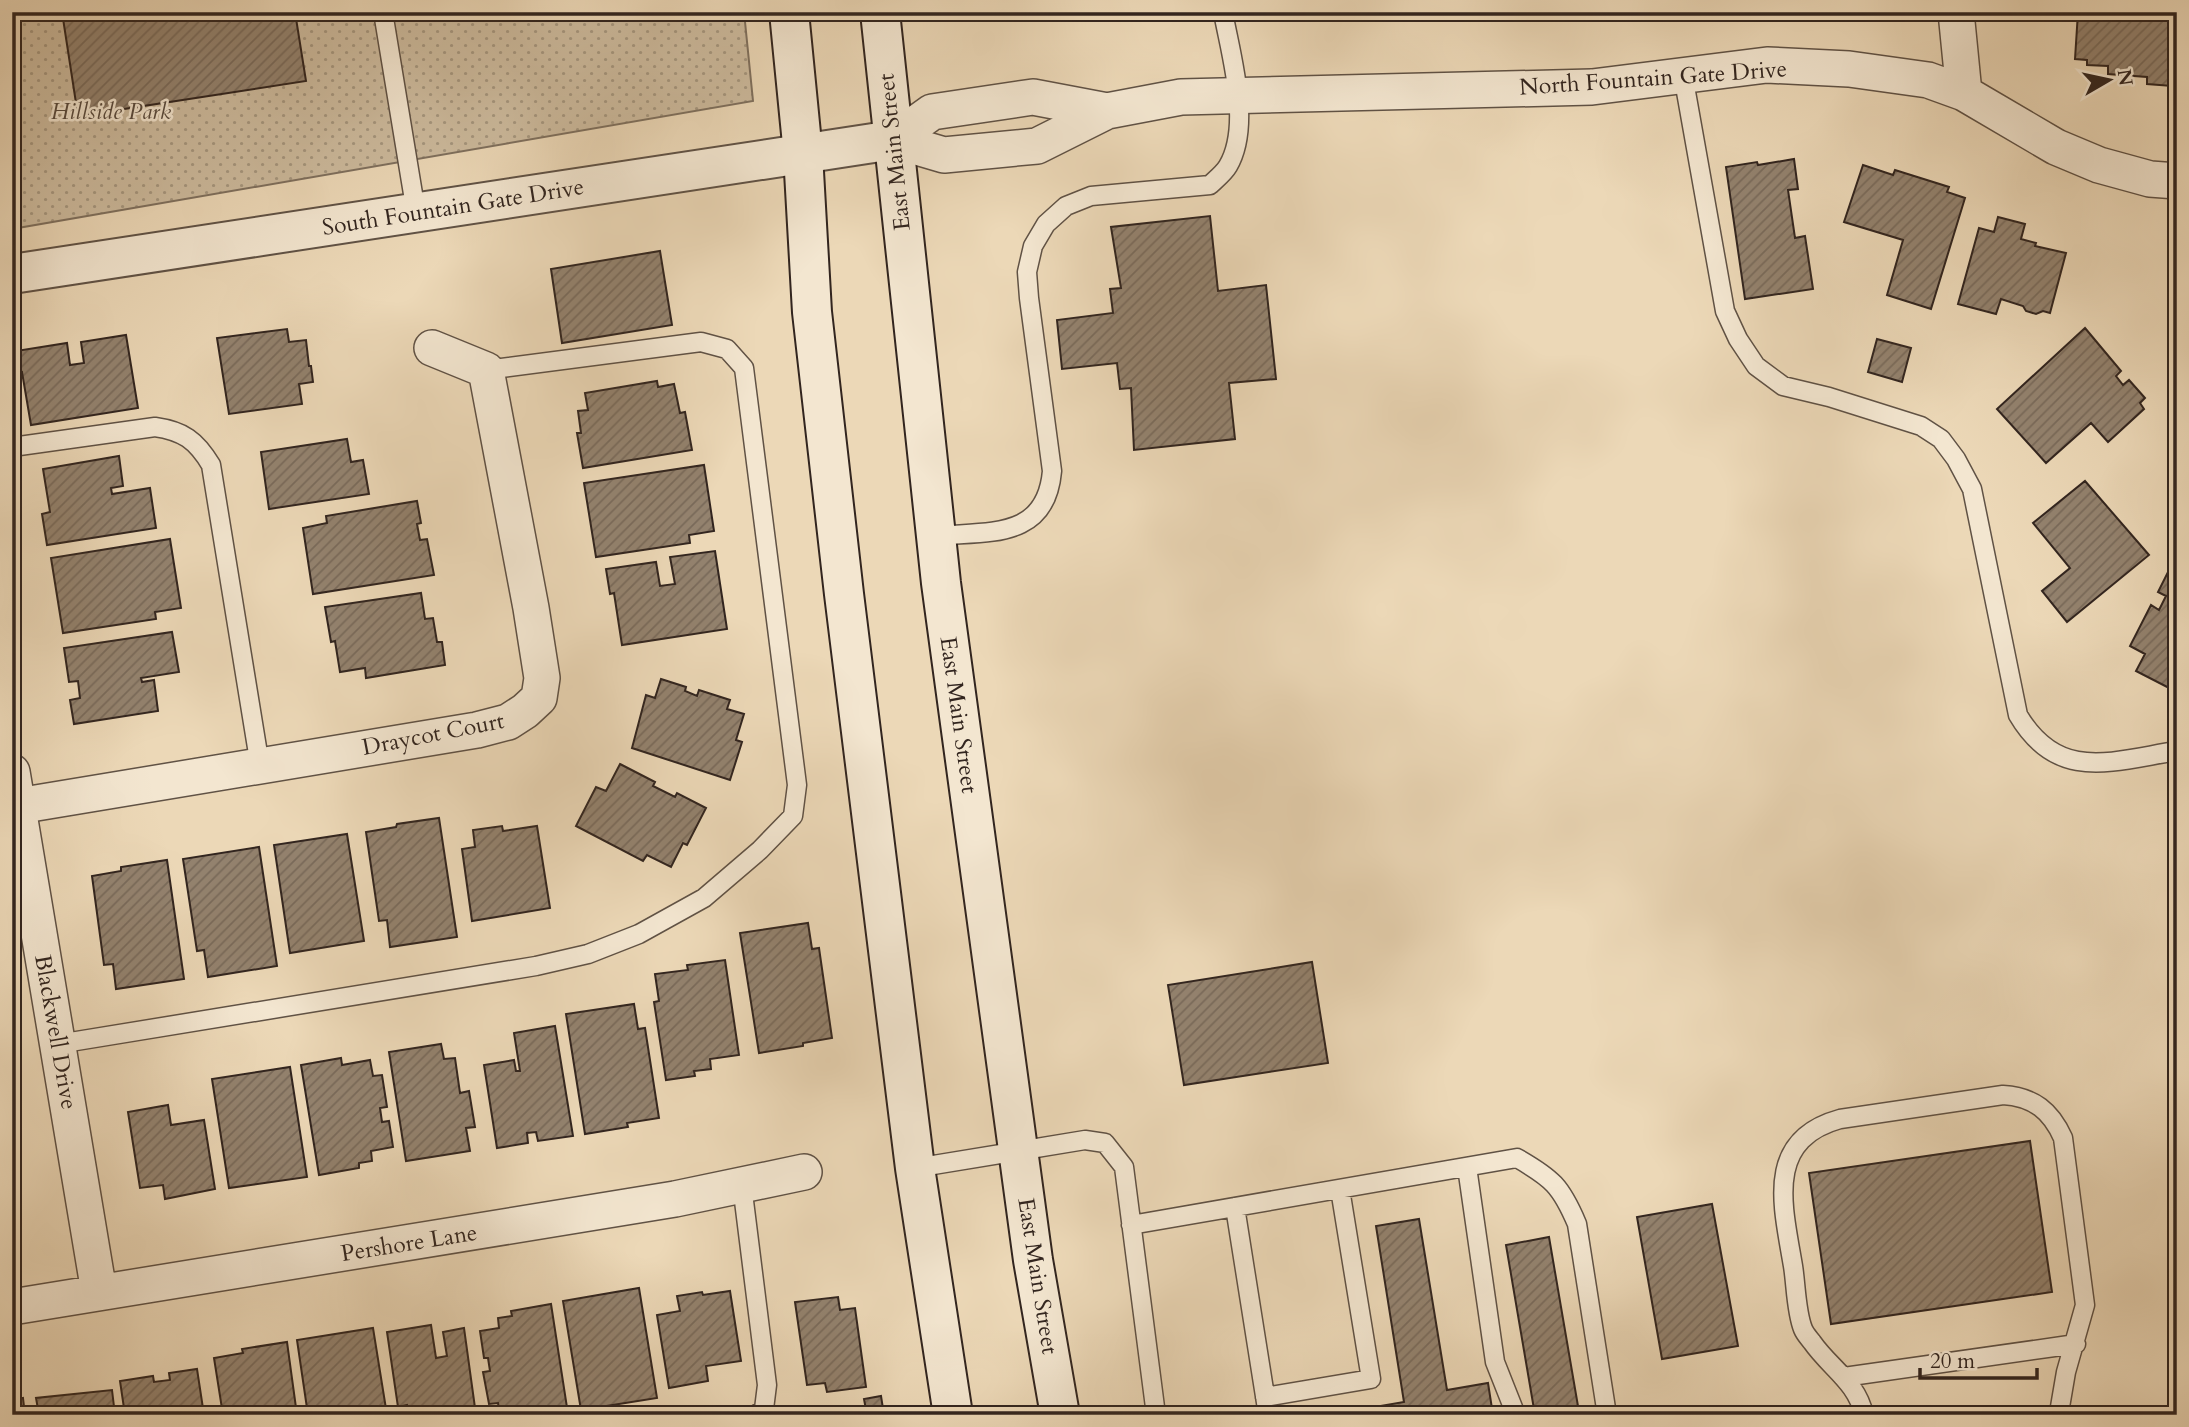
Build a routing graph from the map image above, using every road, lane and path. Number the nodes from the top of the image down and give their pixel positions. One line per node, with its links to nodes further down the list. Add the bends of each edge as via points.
1 (383, 12): 13 (lane)
2 (789, 12): 11 (main road)
3 (880, 12): 10 (main road, East Main Street)
4 (1223, 12): 8 (lane)
5 (1956, 12): 7 (street)
6 (1683, 75): 7 (street, North Fountain Gate Drive, via 1767,65 1849,69 1927,80); 8 (street, North Fountain Gate Drive, via 1592,87); 19 (lane, via 1725,311 1756,366 1783,386 1887,414 1941,439 1972,489 2018,715 2045,749 2071,761 2105,762)
7 (1964, 93): 12 (street, North Fountain Gate Drive, via 2056,147 2099,166)
8 (1239, 95): 9 (street, North Fountain Gate Drive, via 1181,97); 18 (lane, via 1238,136 1228,166 1210,185 1091,196 1066,206 1046,223 1032,246 1027,272 1051,487 1035,515 1022,524)
9 (1107, 111): 10 (street, North Fountain Gate Drive, via 1033,97 932,112); 10 (street, North Fountain Gate Drive, via 1037,146 944,155)
10 (893, 139): 11 (main road, South Fountain Gate Drive); 18 (main road, East Main Street)
11 (803, 154): 13 (main road, South Fountain Gate Drive); 26 (main road, via 812,312)
12 (2177, 181)
13 (416, 212): 14 (main road, South Fountain Gate Drive)
14 (12, 274)
15 (432, 348): 16 (street)
16 (486, 370): 20 (street, Draycot Court, via 531,608 542,678 539,698 508,722 477,730); 23 (lane, via 701,342 727,349 744,368 797,785 793,816 704,898 639,934 588,954)
17 (12, 447): 20 (lane, via 155,427 177,430 201,447 211,465)
18 (936, 536): 24 (main road, East Main Street)
19 (2177, 751)
20 (260, 766): 22 (street, Draycot Court)
21 (12, 772): 22 (street, Blackwell Drive)
22 (18, 806): 23 (street, Blackwell Drive)
23 (58, 1044): 32 (street, Blackwell Drive)
24 (1020, 1152): 26 (lane); 31 (lane, via 1085,1140 1105,1143 1124,1167); 39 (main road, East Main Street)
25 (1467, 1167): 29 (lane); 41 (lane, via 1495,1362); 42 (lane, via 1517,1158 1546,1174 1565,1195 1577,1224)
26 (915, 1168): 38 (main road)
27 (804, 1172): 28 (street, Pershore Lane)
28 (742, 1185): 32 (street, Pershore Lane); 37 (lane, via 767,1384 764,1409)
29 (1340, 1189): 30 (lane); 36 (lane, via 1371,1379)
30 (1235, 1207): 31 (lane); 36 (lane)
31 (1131, 1225): 40 (lane)
32 (99, 1292): 33 (street, Pershore Lane)
33 (12, 1307)
34 (2076, 1344): 35 (lane); 35 (lane, via 2085,1305 2063,1138 2047,1111 2019,1096 2003,1096 1840,1119 1822,1124 1794,1150 1782,1194 1803,1330); 44 (lane, via 2066,1372)
35 (1844, 1377): 43 (lane, via 1853,1386)
36 (1266, 1406)
37 (757, 1415)
38 (953, 1415)
39 (1060, 1415)
40 (1156, 1415)
41 (1516, 1415)
42 (1607, 1415)
43 (1864, 1415)
44 (2061, 1415)

